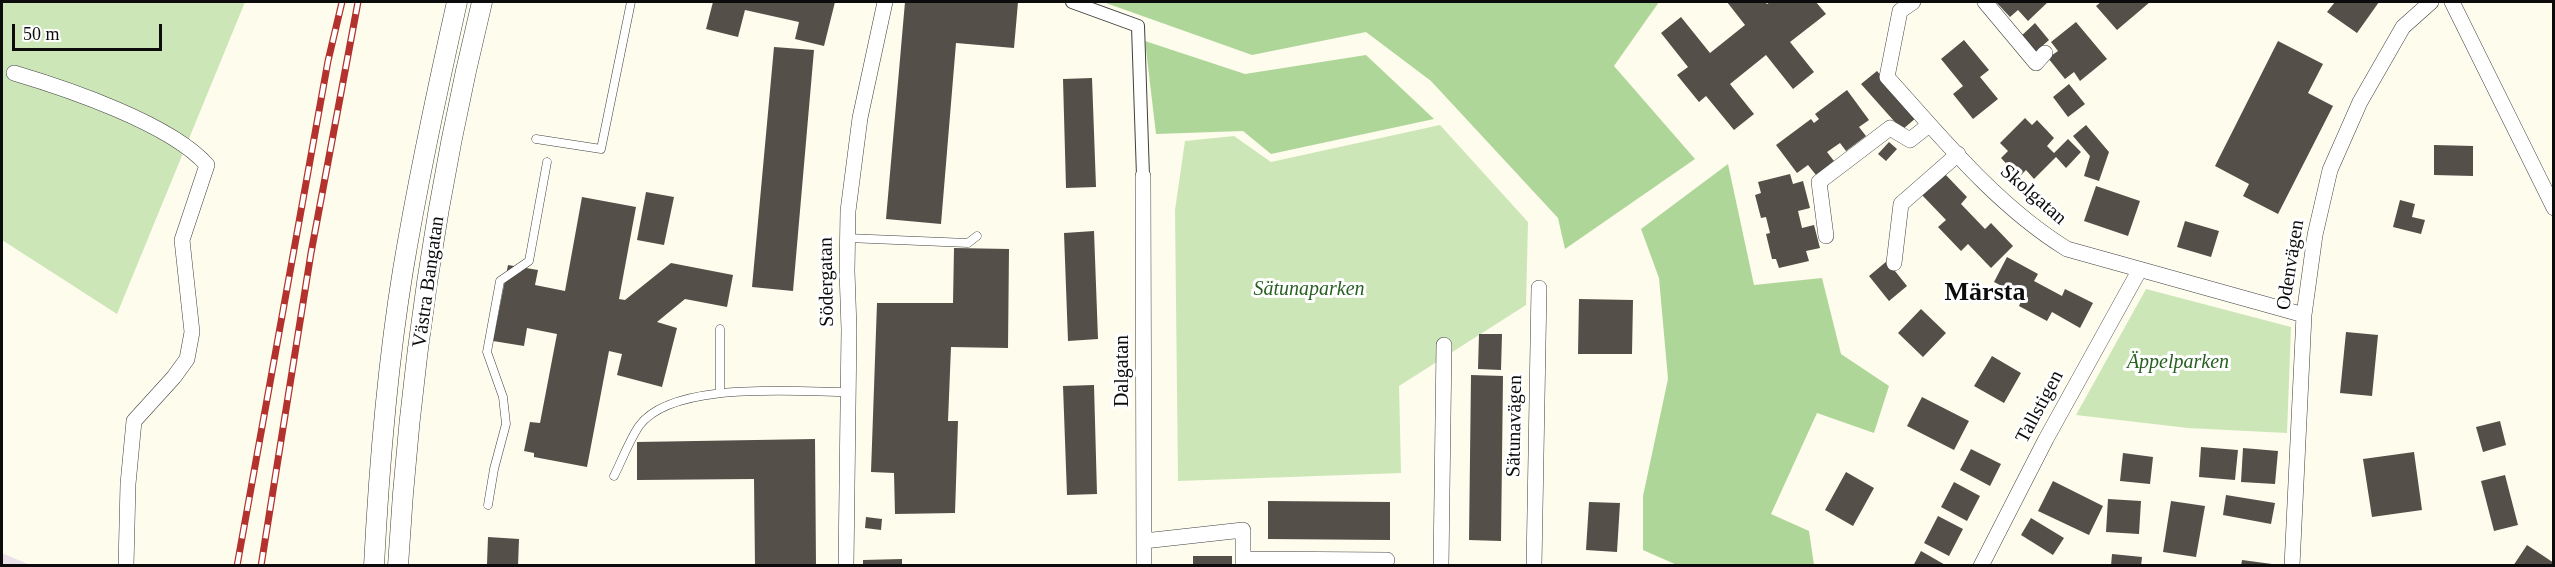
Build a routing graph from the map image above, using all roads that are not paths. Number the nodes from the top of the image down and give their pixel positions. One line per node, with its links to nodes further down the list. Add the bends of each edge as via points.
1 (457, 2): 35 (street, Västra Bangatan, via 427,133 403,273 380,468)
2 (483, 2): 36 (street, Västra Bangatan, via 451,141 427,282 403,476)
3 (631, 2): 13 (lane, via 600,149)
4 (885, 2): 20 (street, Södergatan, via 860,118)
5 (1072, 2): 16 (street, via 1138,26)
6 (1984, 2): 10 (street, via 2036,63)
7 (2431, 2): 24 (street, Odenvägen, via 2403,27 2360,102 2330,170 2315,235)
8 (2452, 2): 17 (street)
9 (1901, 5): 12 (street, Skolgatan, via 1887,77)
10 (2045, 52)
11 (14, 73): 34 (street, via 60,87 159,129 195,151 207,165 182,240 192,332 187,359 134,421)
12 (1929, 125): 14 (street, Skolgatan); 19 (street, via 1910,140 1890,128 1819,182)
13 (536, 139)
14 (1958, 154): 21 (street, via 1901,204); 22 (street, Skolgatan, via 2037,231 2067,249)
15 (547, 162): 30 (lane, via 529,261 500,281 487,352 503,397 506,424)
16 (1143, 176): 31 (street, Dalgatan)
17 (2553, 208)
18 (977, 236): 20 (lane, via 968,243)
19 (1826, 236)
20 (847, 238): 28 (street, Södergatan)
21 (1894, 262)
22 (2139, 271): 24 (street, Skolgatan); 41 (street, Tallstigen)
23 (1539, 288): 40 (street, Sätunavägen)
24 (2304, 315): 42 (street, Odenvägen)
25 (720, 329): 27 (lane)
26 (1444, 345): 39 (street)
27 (720, 392): 28 (lane); 29 (lane, via 668,404 640,425)
28 (849, 392): 37 (street, Södergatan)
29 (614, 476)
30 (489, 505)
31 (1144, 541): 33 (street, via 1243,530); 38 (street, Dalgatan)
32 (1387, 560): 33 (street)
33 (1243, 562)
34 (126, 566)
35 (374, 566)
36 (398, 566)
37 (846, 566)
38 (1144, 566)
39 (1442, 566)
40 (1534, 566)
41 (1981, 566)
42 (2292, 566)

